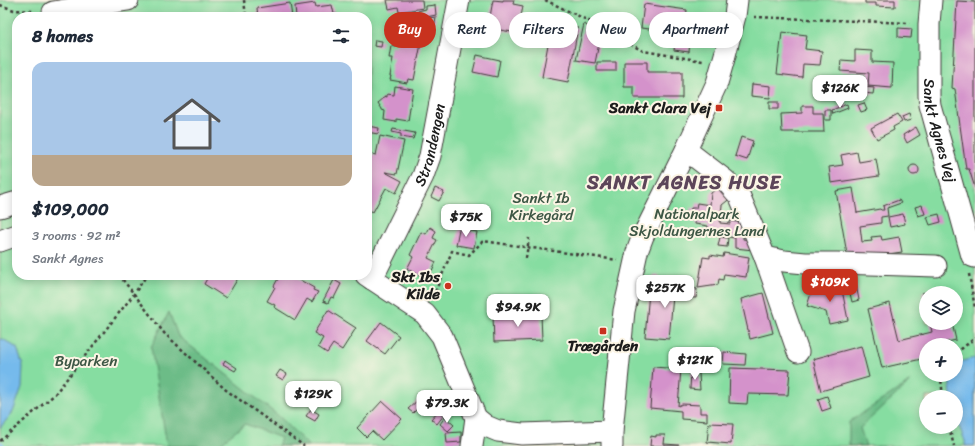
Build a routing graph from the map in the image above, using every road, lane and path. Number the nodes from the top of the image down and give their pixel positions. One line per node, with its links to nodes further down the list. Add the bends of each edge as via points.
1 (128, 0): 8 (street)
2 (244, 0): 9 (path)
3 (459, 0): 22 (street, Strandengen, via 430,156 423,176)
4 (545, 0): 11 (path, via 643,51)
5 (930, 0): 10 (street, Sankt Agnes Vej)
6 (0, 5): 8 (path, via 14,10)
7 (736, 8): 10 (path); 11 (street)
8 (52, 12)
9 (245, 12)
10 (929, 24): 17 (street, Sankt Agnes Vej, via 930,106)
11 (723, 64): 12 (street)
12 (686, 150): 18 (street, via 726,180 740,197); 20 (street, via 643,236)
13 (12, 237): 15 (street)
14 (529, 238): 16 (path)
15 (0, 241)
16 (527, 248): 19 (path); 20 (path); 28 (path, via 483,241 469,255 452,251)
17 (974, 256): 27 (path, via 969,274)
18 (765, 257): 21 (street, via 805,263); 31 (street)
19 (526, 258)
20 (635, 262): 34 (street, via 624,311)
21 (936, 266)
22 (372, 271)
23 (372, 279): 28 (street)
24 (123, 280): 26 (path)
25 (144, 280): 26 (path)
26 (134, 294): 35 (path, via 54,395); 36 (path, via 164,334 226,390)
27 (975, 308)
28 (425, 314): 32 (street, via 442,336)
29 (975, 338): 30 (path)
30 (963, 347)
31 (798, 352)
32 (476, 418): 34 (street, via 498,431); 37 (street)
33 (951, 434): 38 (path)
34 (612, 439)
35 (0, 441)
36 (304, 446)
37 (472, 446)
38 (954, 446)

